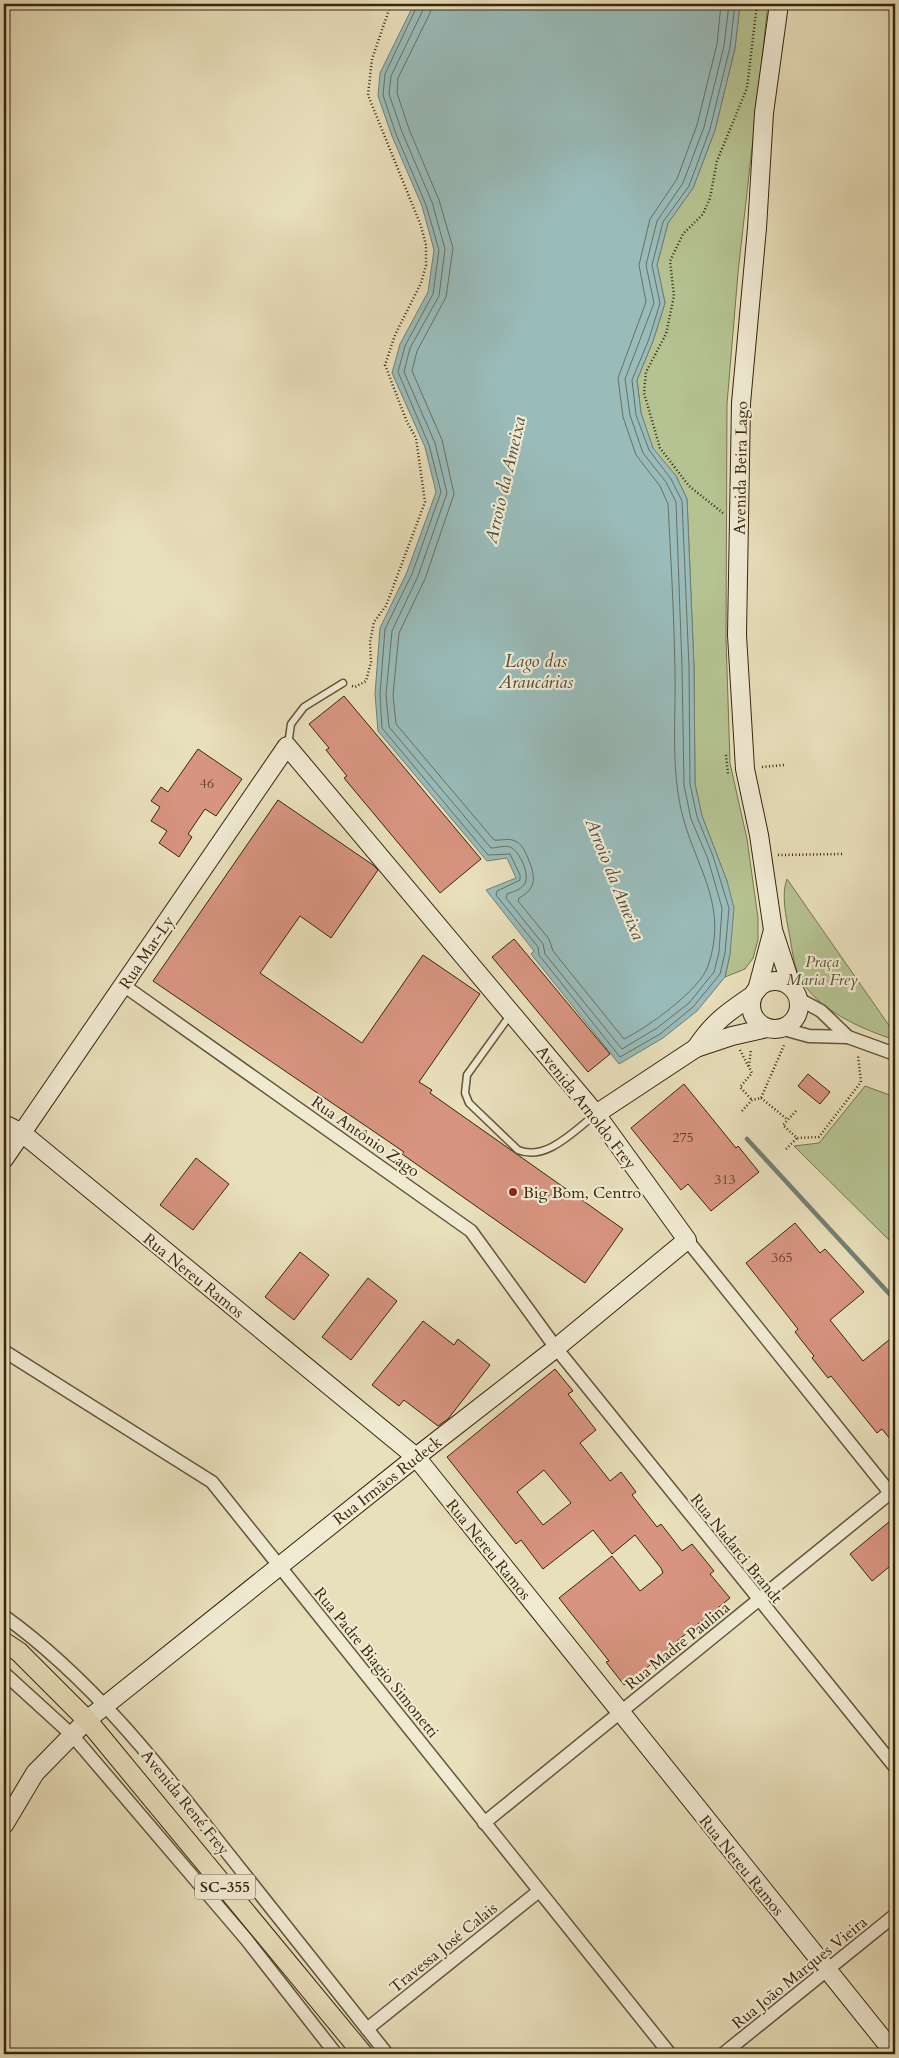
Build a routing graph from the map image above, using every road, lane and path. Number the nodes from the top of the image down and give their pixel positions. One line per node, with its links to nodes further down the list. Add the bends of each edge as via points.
1 (391, 4): 5 (path, via 372,59 368,95 421,226 426,245 426,265 385,365 416,438 425,502 386,606 374,622 366,681 355,687)
2 (757, 4): 4 (path, via 747,88 717,161 710,198 703,214 683,234 670,261 674,296 666,334 646,372 644,393 660,448 689,486)
3 (779, 4): 9 (street, Avenida Beira Lago, via 764,113 741,404 737,636)
4 (725, 516)
5 (343, 683): 6 (lane, via 304,707 291,724)
6 (288, 746): 14 (street, Rua Mar-Ly); 17 (street, Avenida Arnoldo Frey)
7 (726, 751): 10 (path)
8 (784, 765): 9 (path)
9 (745, 769): 12 (street, Avenida Beira Lago)
10 (729, 778)
11 (844, 854): 12 (path)
12 (762, 856): 13 (street, Avenida Beira Lago)
13 (773, 930): 15 (street, Avenida Beira Lago); 16 (street, Avenida Beira Lago)
14 (123, 985): 30 (street, Rua Mar-Ly); 35 (street, Rua Antônio Zago, via 471,1231)
15 (755, 993): 16 (street, via 775,982); 18 (street, via 751,1002 756,1020); 21 (street, via 723,1015)
16 (795, 993): 18 (street, via 799,1006 796,1017); 20 (street)
17 (512, 1013): 27 (street, Avenida Arnoldo Frey); 27 (lane, via 467,1075 465,1093 469,1103 518,1150 526,1153 544,1151)
18 (779, 1030): 19 (street); 20 (street); 23 (path)
19 (732, 1036): 21 (street); 24 (path, via 752,1073 740,1087)
20 (852, 1039): 22 (street); 31 (path, via 861,1082 819,1137)
21 (696, 1048): 27 (street)
22 (895, 1054)
23 (761, 1098): 24 (path); 28 (path)
24 (752, 1100): 25 (path)
25 (742, 1110)
26 (796, 1111): 28 (path)
27 (596, 1114): 34 (street, Avenida Arnoldo Frey)
28 (788, 1120): 31 (path, via 784,1126)
29 (4, 1124): 30 (street, Rua Nereu Ramos)
30 (22, 1133): 33 (street, Rua Mar-Ly); 37 (street, Rua Nereu Ramos)
31 (797, 1138): 32 (path)
32 (786, 1149)
33 (4, 1159)
34 (686, 1240): 35 (street, Rua Irmãos Rudeck); 38 (street, Avenida Arnoldo Frey)
35 (556, 1348): 37 (street, Rua Irmãos Rudeck); 40 (street, Rua Nadarci Brandt)
36 (4, 1351): 39 (street, Rua Padre Biagio Simonetti, via 212,1482)
37 (416, 1457): 39 (street, Rua Irmãos Rudeck); 45 (street, Rua Nereu Ramos)
38 (893, 1496): 40 (street, Rua Madre Paulina)
39 (279, 1566): 44 (street, Rua Irmãos Rudeck); 49 (street, Rua Padre Biagio Simonetti)
40 (759, 1600): 45 (street, Rua Madre Paulina); 48 (street, Rua Nadarci Brandt)
41 (4, 1616): 44 (street, Avenida René Frey, via 27,1632)
42 (4, 1642): 46 (main road, Avenida René Frey / SC-355, via 19,1652)
43 (4, 1672): 47 (street)
44 (105, 1705): 46 (street, Rua Irmãos Rudeck); 54 (street, Avenida René Frey, via 178,1789)
45 (620, 1713): 49 (street, Rua Madre Paulina); 53 (street, Rua Nereu Ramos)
46 (87, 1720): 47 (street, Rua Irmãos Rudeck); 56 (main road, Avenida René Frey / SC-355)
47 (72, 1735): 50 (street, Rua Irmãos Rudeck, via 35,1773); 55 (street, via 246,1939)
48 (895, 1766)
49 (484, 1823): 51 (street, Rua Padre Biagio Simonetti)
50 (4, 1825)
51 (539, 1891): 54 (street, Travessa José Calais); 58 (street, Rua Padre Biagio Simonetti)
52 (895, 1916): 53 (street, Rua João Marques Vieira)
53 (826, 1970): 59 (street, Rua João Marques Vieira); 60 (street, Rua Nereu Ramos)
54 (367, 2028): 57 (street, Avenida René Frey)
55 (336, 2054)
56 (363, 2054)
57 (387, 2054)
58 (670, 2054)
59 (724, 2054)
60 (895, 2054)

